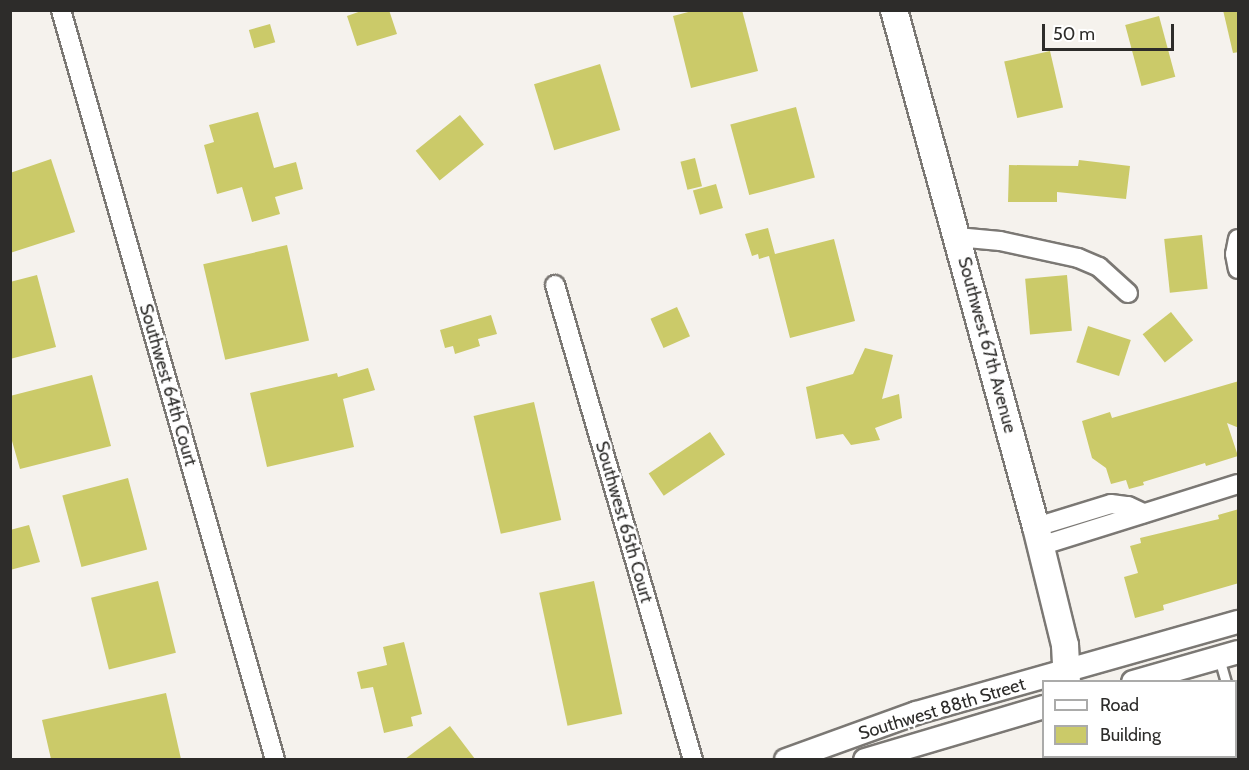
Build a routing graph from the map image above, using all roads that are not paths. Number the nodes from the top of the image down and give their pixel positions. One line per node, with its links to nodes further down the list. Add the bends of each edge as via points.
1 (61, 10): 18 (street, Southwest 64th Court)
2 (894, 10): 3 (main road, Southwest 67th Avenue)
3 (957, 237): 7 (street, via 1009,242 1078,258 1099,267); 9 (main road, Southwest 67th Avenue)
4 (1237, 242): 5 (street)
5 (1239, 269)
6 (555, 285): 19 (street, Southwest 65th Court)
7 (1128, 292)
8 (1239, 484): 9 (street, via 1143,513 1111,504)
9 (1038, 537): 12 (main road, Southwest 67th Avenue, via 1065,645)
10 (1239, 622): 12 (street, Southwest 88th Street)
11 (1229, 655): 14 (street); 15 (lane)
12 (1067, 676): 13 (street, Southwest 88th Street)
13 (1051, 680)
14 (1136, 680)
15 (1226, 680)
16 (1042, 682): 20 (street, Southwest 88th Street, via 916,713)
17 (1042, 708): 21 (street, Southwest 88th Street)
18 (275, 759)
19 (693, 759)
20 (786, 759)
21 (865, 759)

